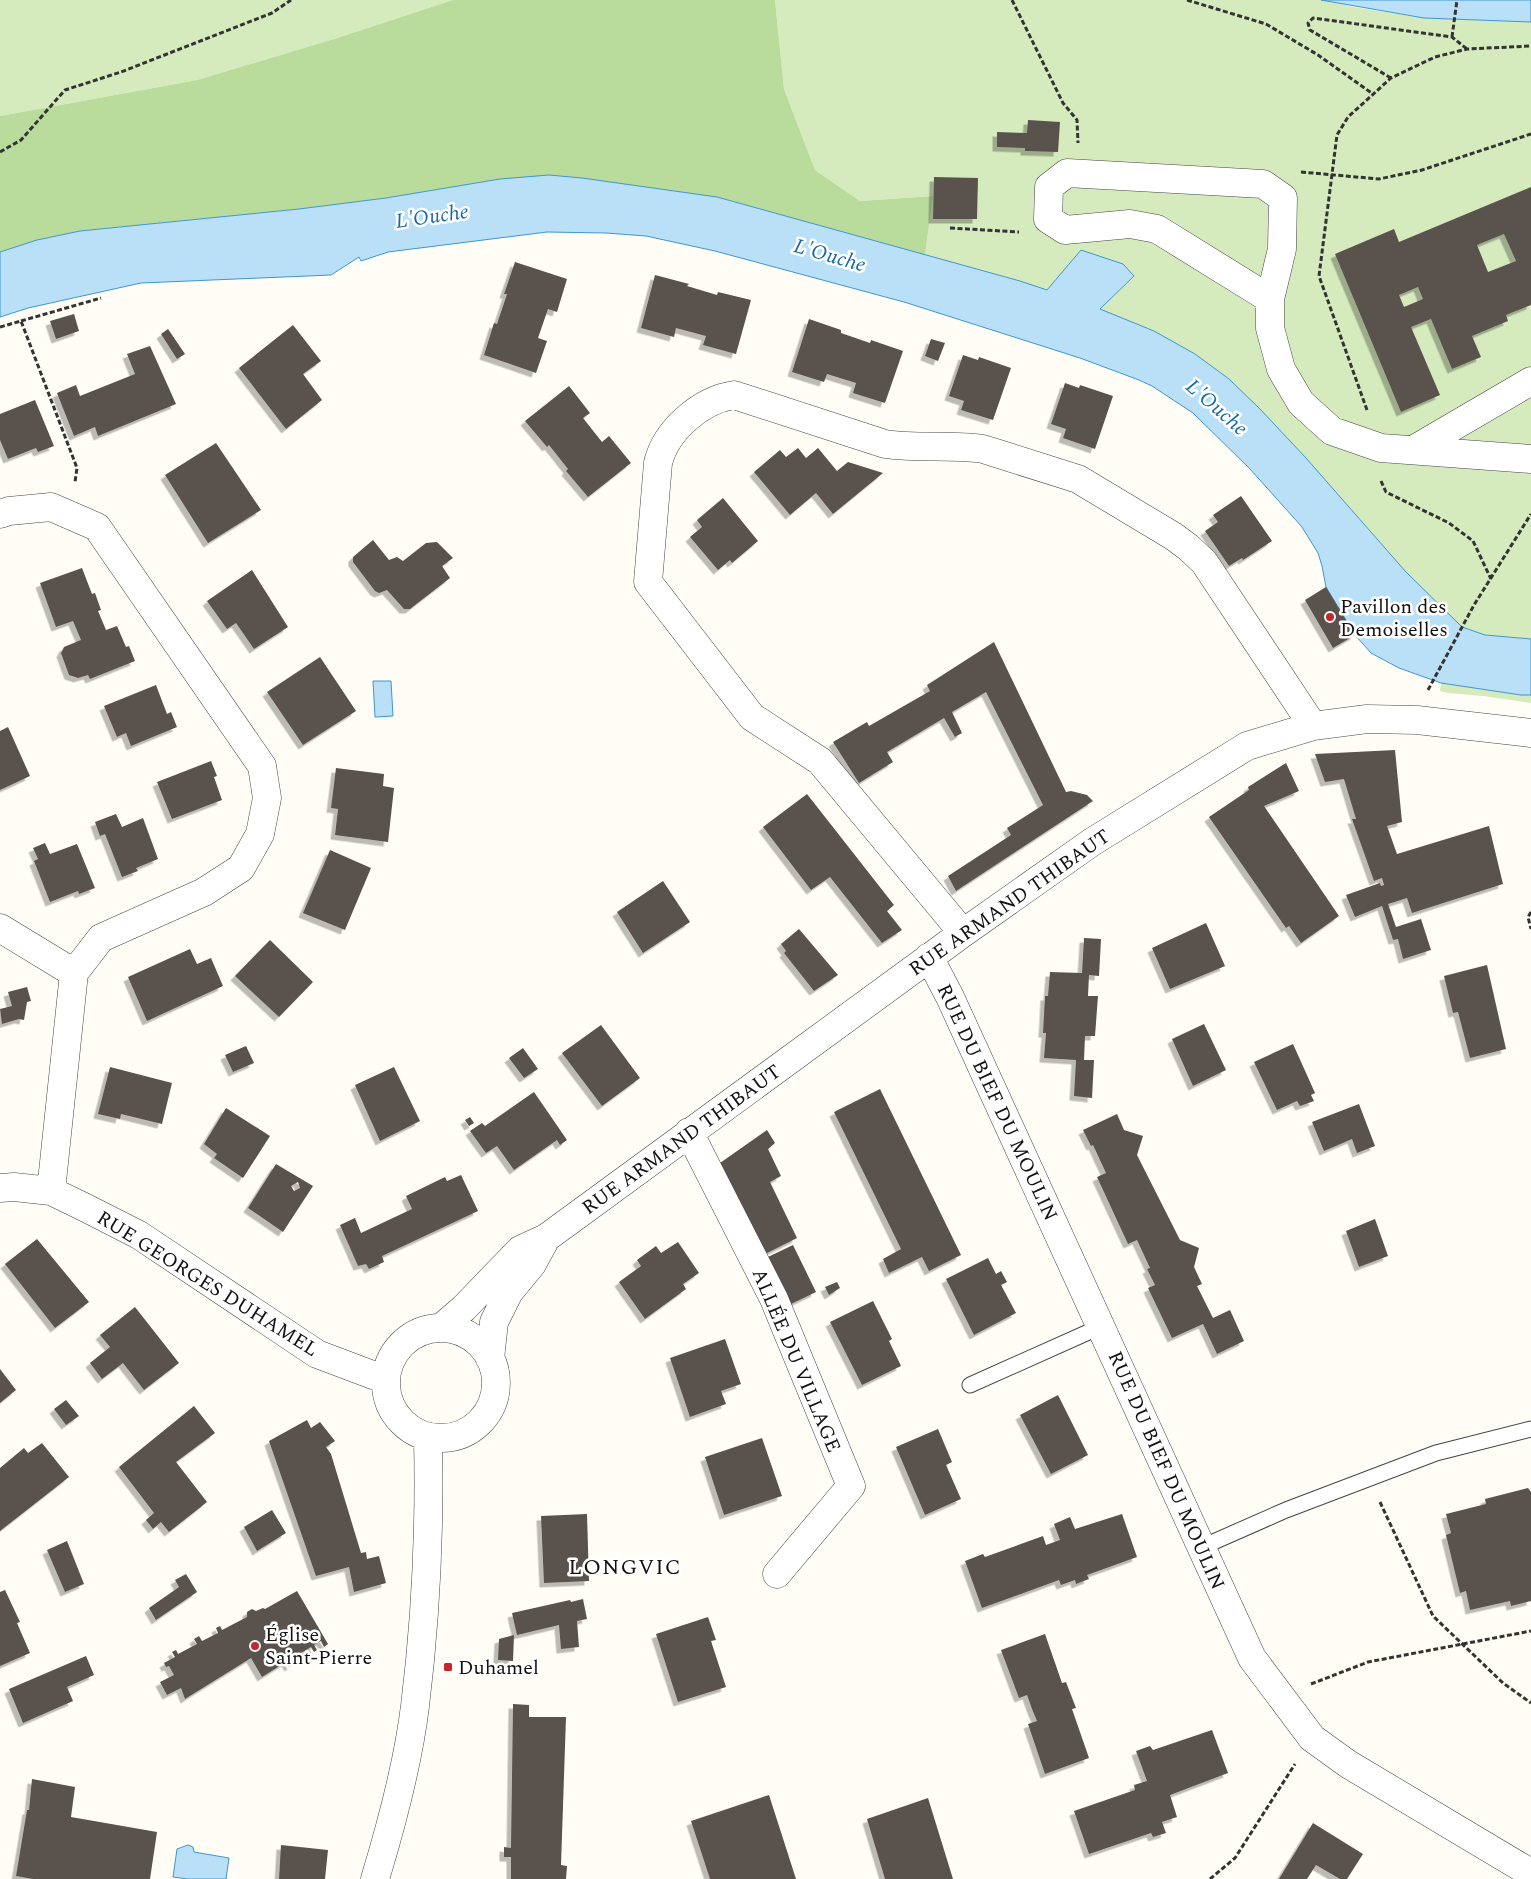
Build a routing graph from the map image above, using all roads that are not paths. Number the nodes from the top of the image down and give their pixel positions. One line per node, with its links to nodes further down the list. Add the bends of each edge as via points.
1 (1270, 299): 1 (street, via 1282,249 1283,198 1263,184 1067,173 1049,187 1048,219 1065,230 1130,224 1157,229); 3 (street, via 1270,328 1280,369 1301,402 1332,431 1381,448)
2 (1531, 382): 3 (street)
3 (1413, 450): 4 (street)
4 (1531, 459)
5 (0, 514): 11 (street, via 51,507 97,527 262,766 267,798 260,834 241,868 204,892 101,938)
6 (1313, 726): 7 (street, RUE ARMAND THIBAUT, via 1367,719 1417,720); 9 (street, RUE ARMAND THIBAUT, via 1246,746 1092,842); 9 (street, via 1204,562 1173,536 1078,479 967,446 885,444 734,395 720,397 677,429 660,454 648,582 752,717 820,761)
7 (1531, 733)
8 (0, 928): 11 (street)
9 (963, 933): 10 (street, RUE ARMAND THIBAUT)
10 (929, 957): 12 (street, RUE ARMAND THIBAUT); 16 (street, RUE DU BIEF DU MOULIN)
11 (74, 973): 14 (street)
12 (690, 1132): 15 (street, RUE ARMAND THIBAUT); 24 (street, ALLÉE DU VILLAGE, via 774,1299 851,1486)
13 (0, 1188): 14 (street, RUE GEORGES DUHAMEL)
14 (51, 1191): 19 (street, RUE GEORGES DUHAMEL, via 139,1235 317,1354)
15 (546, 1238): 17 (street, RUE ARMAND THIBAUT, via 520,1250); 18 (street, RUE ARMAND THIBAUT, via 532,1264 509,1292 494,1322)
16 (1102, 1326): 20 (lane); 23 (street, RUE DU BIEF DU MOULIN)
17 (442, 1327): 18 (street, via 472,1337 486,1350); 19 (street, via 423,1331 406,1340 394,1355)
18 (490, 1359): 22 (street, via 497,1386 488,1412 475,1426 458,1435)
19 (386, 1380): 22 (street, via 389,1398 398,1416)
20 (970, 1385)
21 (1531, 1429): 23 (lane, via 1436,1453 1286,1510)
22 (428, 1438): 26 (street, via 427,1588 415,1708 401,1783)
23 (1202, 1547): 25 (street, RUE DU BIEF DU MOULIN, via 1252,1658 1312,1738 1348,1764)
24 (777, 1574)
25 (1531, 1876)
26 (375, 1879)

